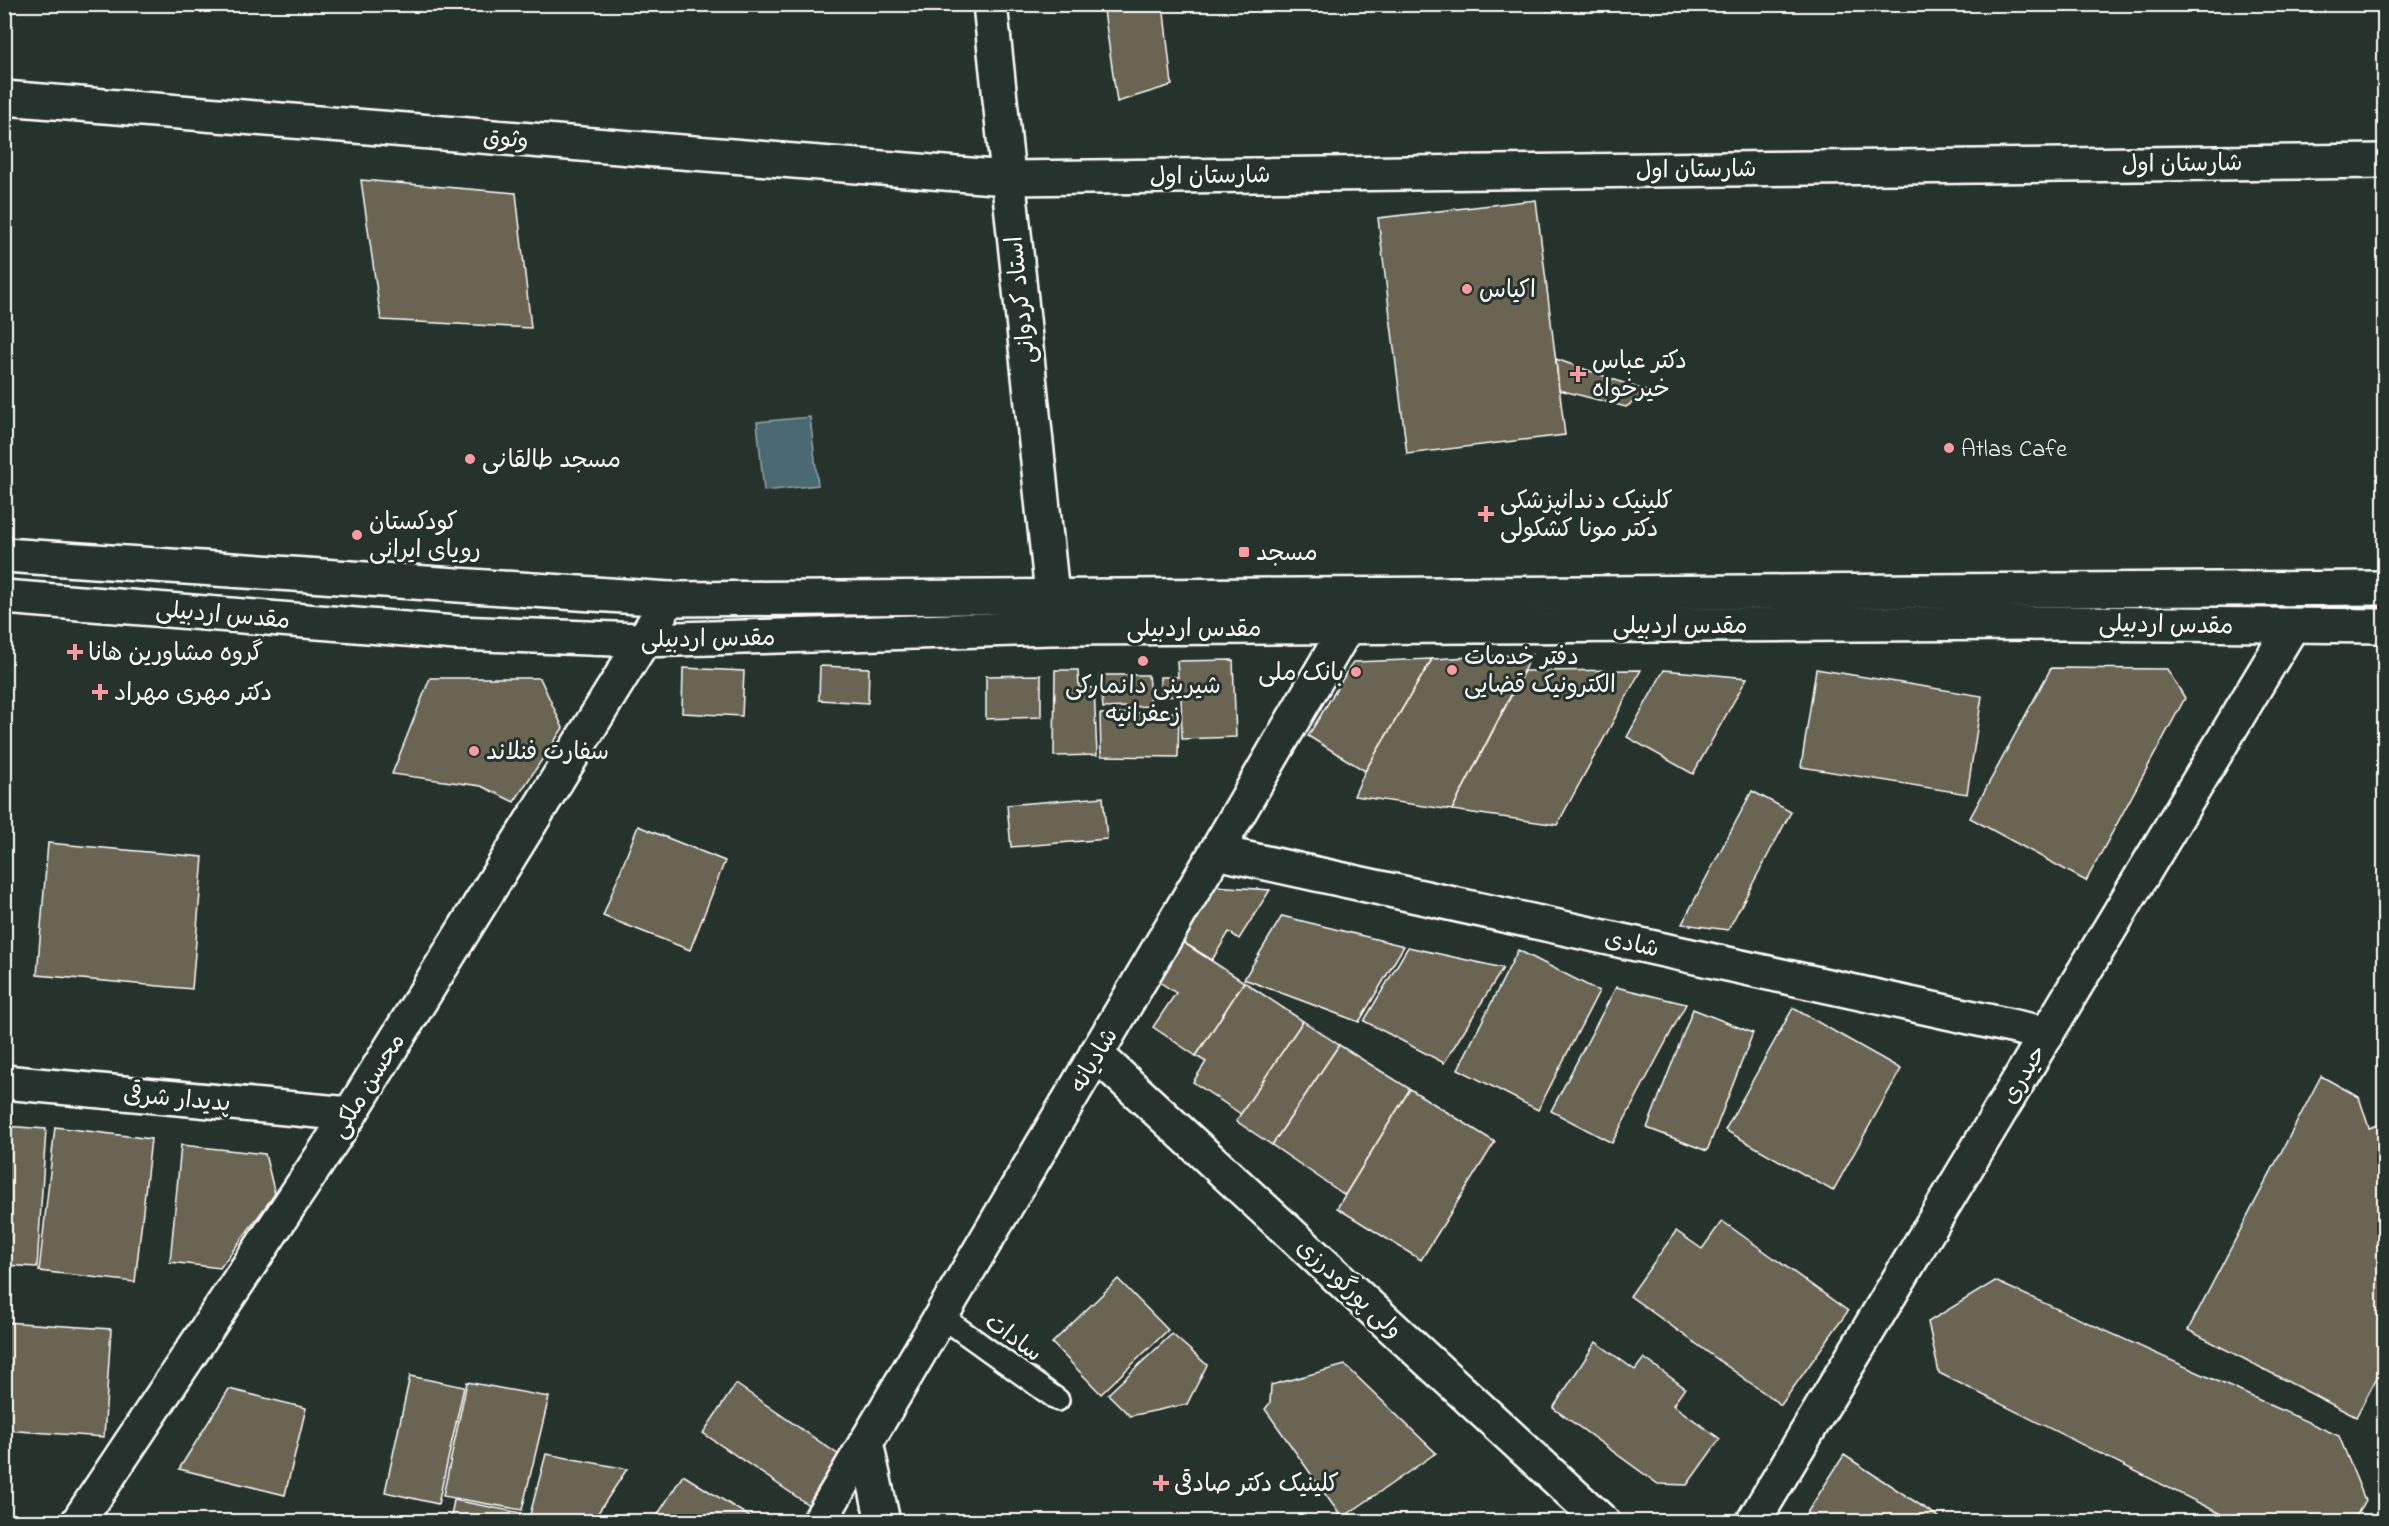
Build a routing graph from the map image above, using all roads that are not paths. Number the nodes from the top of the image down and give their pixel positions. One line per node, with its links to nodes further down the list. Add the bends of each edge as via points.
1 (990, 4): 4 (street, استاد کردوانی)
2 (4, 98): 4 (street, وثوق)
3 (2385, 161): 4 (street, شارستان اول)
4 (1007, 177): 9 (street, استاد کردوانی)
5 (4, 555): 11 (street, مقدس اردبیلی)
6 (2297, 587): 7 (street, مقدس اردبیلی); 8 (street, مقدس اردبیلی); 12 (street)
7 (2385, 588)
8 (1355, 593): 9 (street, مقدس اردبیلی); 14 (street, شادیانه)
9 (1052, 595): 11 (street, مقدس اردبیلی); 15 (street, استاد کردوانی)
10 (4, 597): 16 (street, مقدس اردبیلی, via 456,633)
11 (669, 599): 16 (street, محسن ملکی)
12 (2292, 626): 13 (street, مقدس اردبیلی); 14 (street, مقدس اردبیلی, via 2066,623); 18 (street, حیدری)
13 (2385, 626)
14 (1347, 627): 15 (street, مقدس اردبیلی); 17 (street, شادیانه)
15 (1052, 628): 16 (street, مقدس اردبیلی)
16 (641, 640): 21 (street, محسن ملکی)
17 (1216, 852): 18 (street, شادی); 19 (street, شادیانه)
18 (2047, 1034): 29 (street, حیدری)
19 (1096, 1054): 22 (street, شادیانه); 28 (street, ولی پورگودرزی)
20 (4, 1082): 21 (street, پدیدار شرقی)
21 (351, 1114): 25 (street, محسن ملکی)
22 (941, 1316): 23 (lane, سادات); 24 (street, شادیانه)
23 (1058, 1400)
24 (866, 1442): 26 (street, شادیانه); 27 (street)
25 (78, 1521)
26 (819, 1521)
27 (883, 1521)
28 (1603, 1521)
29 (1753, 1521)

